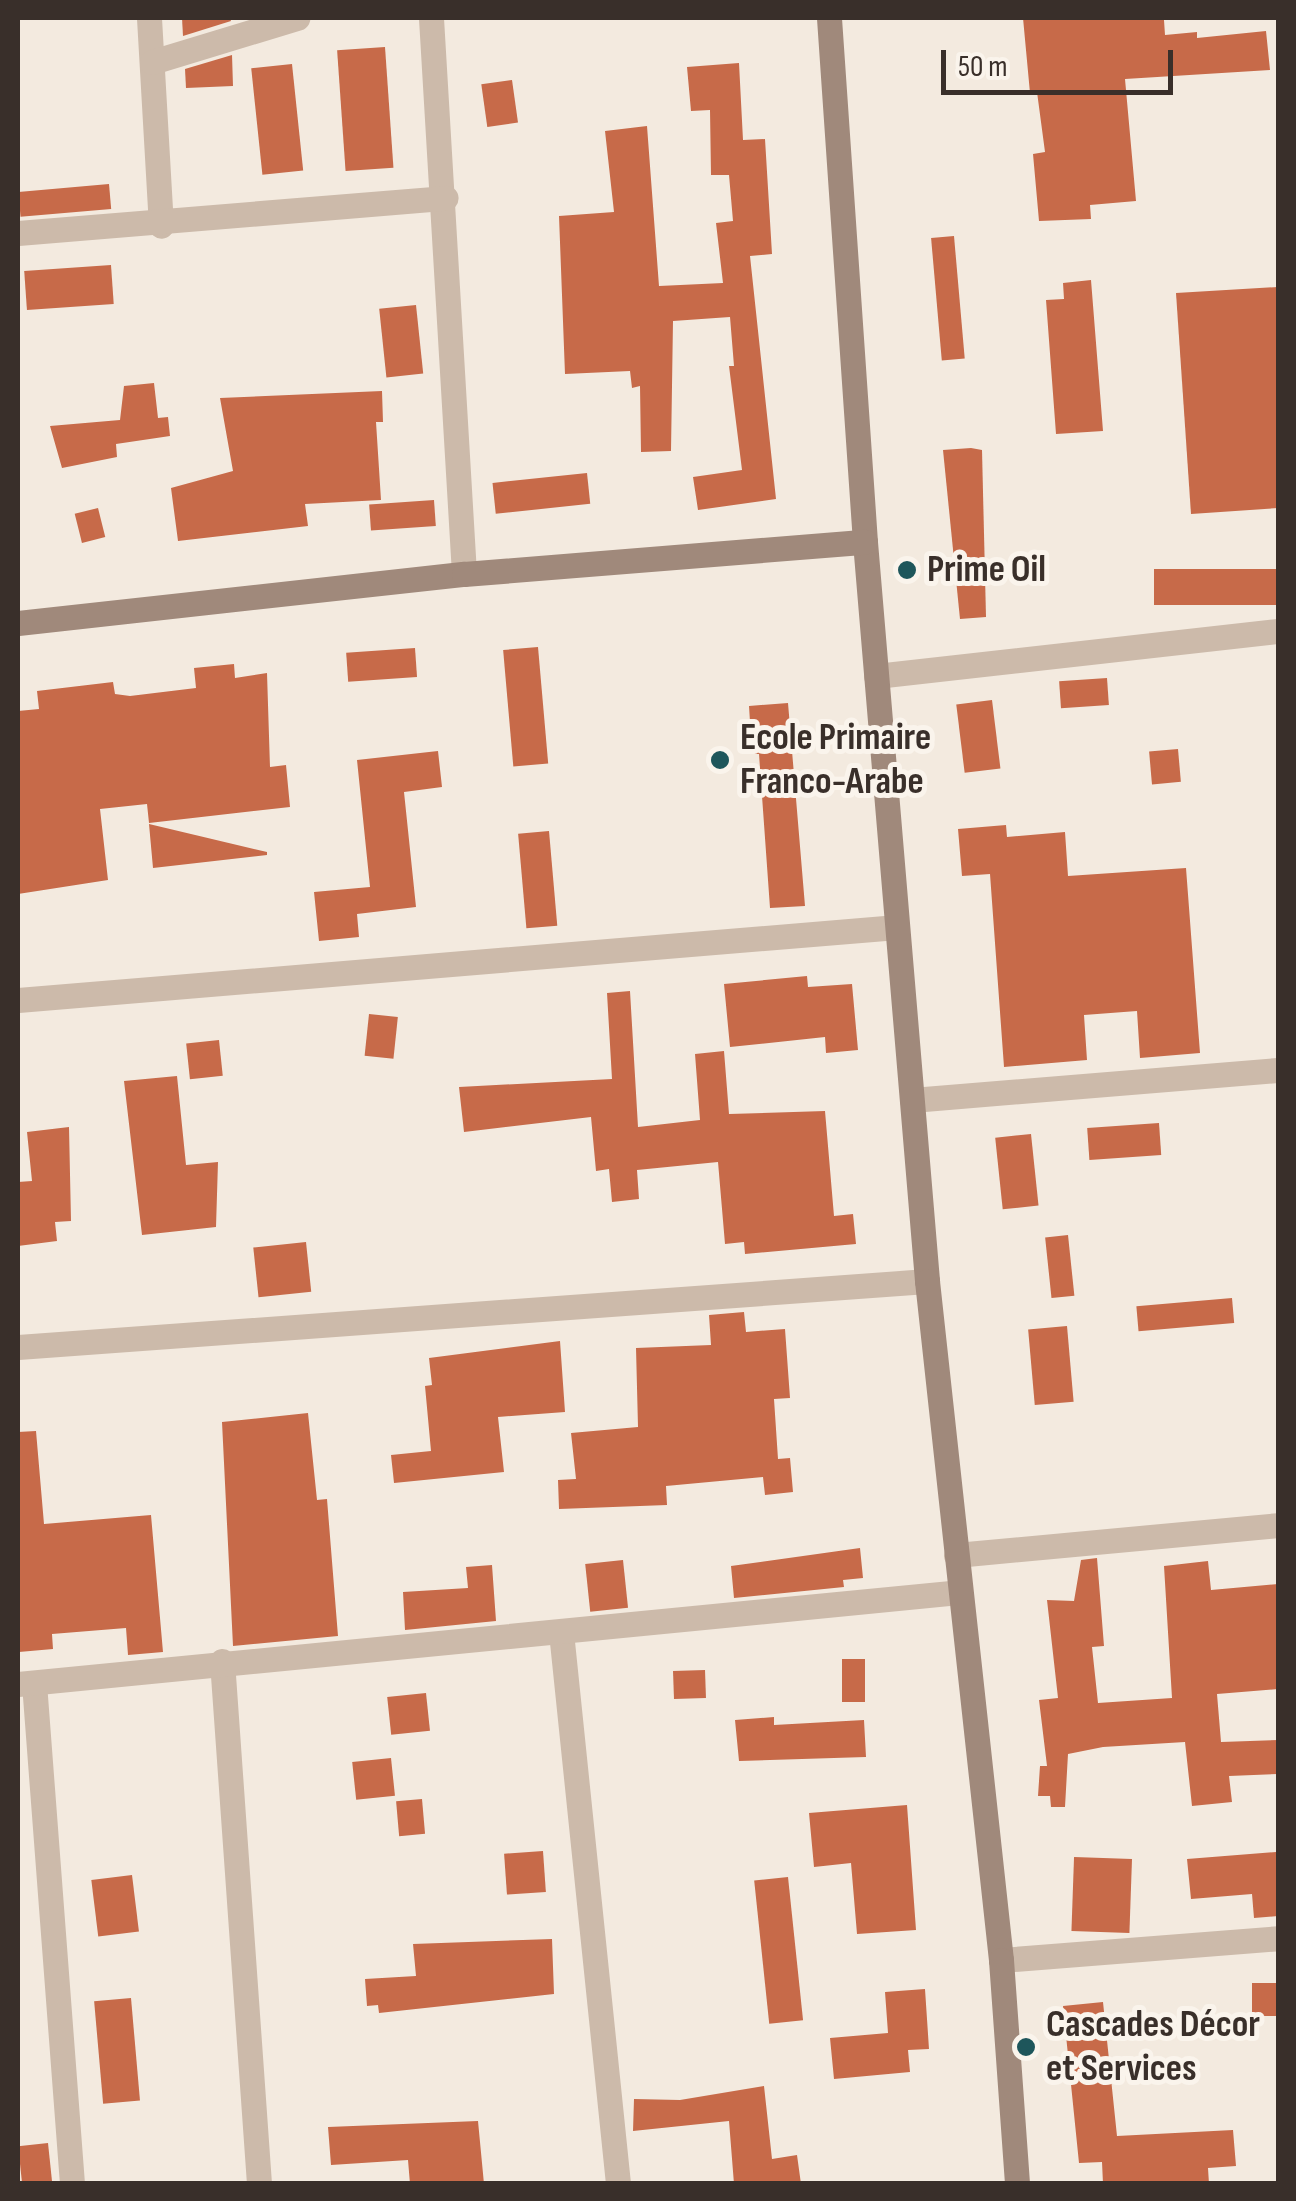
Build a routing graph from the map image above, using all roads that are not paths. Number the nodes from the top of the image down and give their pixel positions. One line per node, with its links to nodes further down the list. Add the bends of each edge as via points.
1 (149, 18): 5 (street)
2 (297, 18): 5 (street)
3 (431, 18): 6 (street)
4 (830, 18): 9 (main road)
5 (152, 62): 7 (street)
6 (446, 198): 7 (street); 10 (street)
7 (161, 226): 8 (street)
8 (18, 233)
9 (865, 542): 10 (main road); 13 (main road)
10 (464, 574): 11 (main road)
11 (18, 623)
12 (1278, 631): 13 (street)
13 (876, 676): 14 (main road)
14 (897, 927): 15 (street); 17 (main road)
15 (18, 1000)
16 (1278, 1070): 17 (street)
17 (912, 1100): 18 (main road)
18 (927, 1281): 19 (street); 21 (main road)
19 (18, 1347)
20 (1278, 1525): 21 (street)
21 (956, 1555): 22 (main road)
22 (959, 1592): 23 (street); 27 (main road)
23 (561, 1632): 24 (street); 30 (street)
24 (222, 1661): 25 (street); 29 (street)
25 (26, 1684): 28 (street)
26 (1278, 1938): 27 (street)
27 (1001, 1960): 31 (main road)
28 (72, 2184)
29 (259, 2184)
30 (618, 2184)
31 (1017, 2184)

